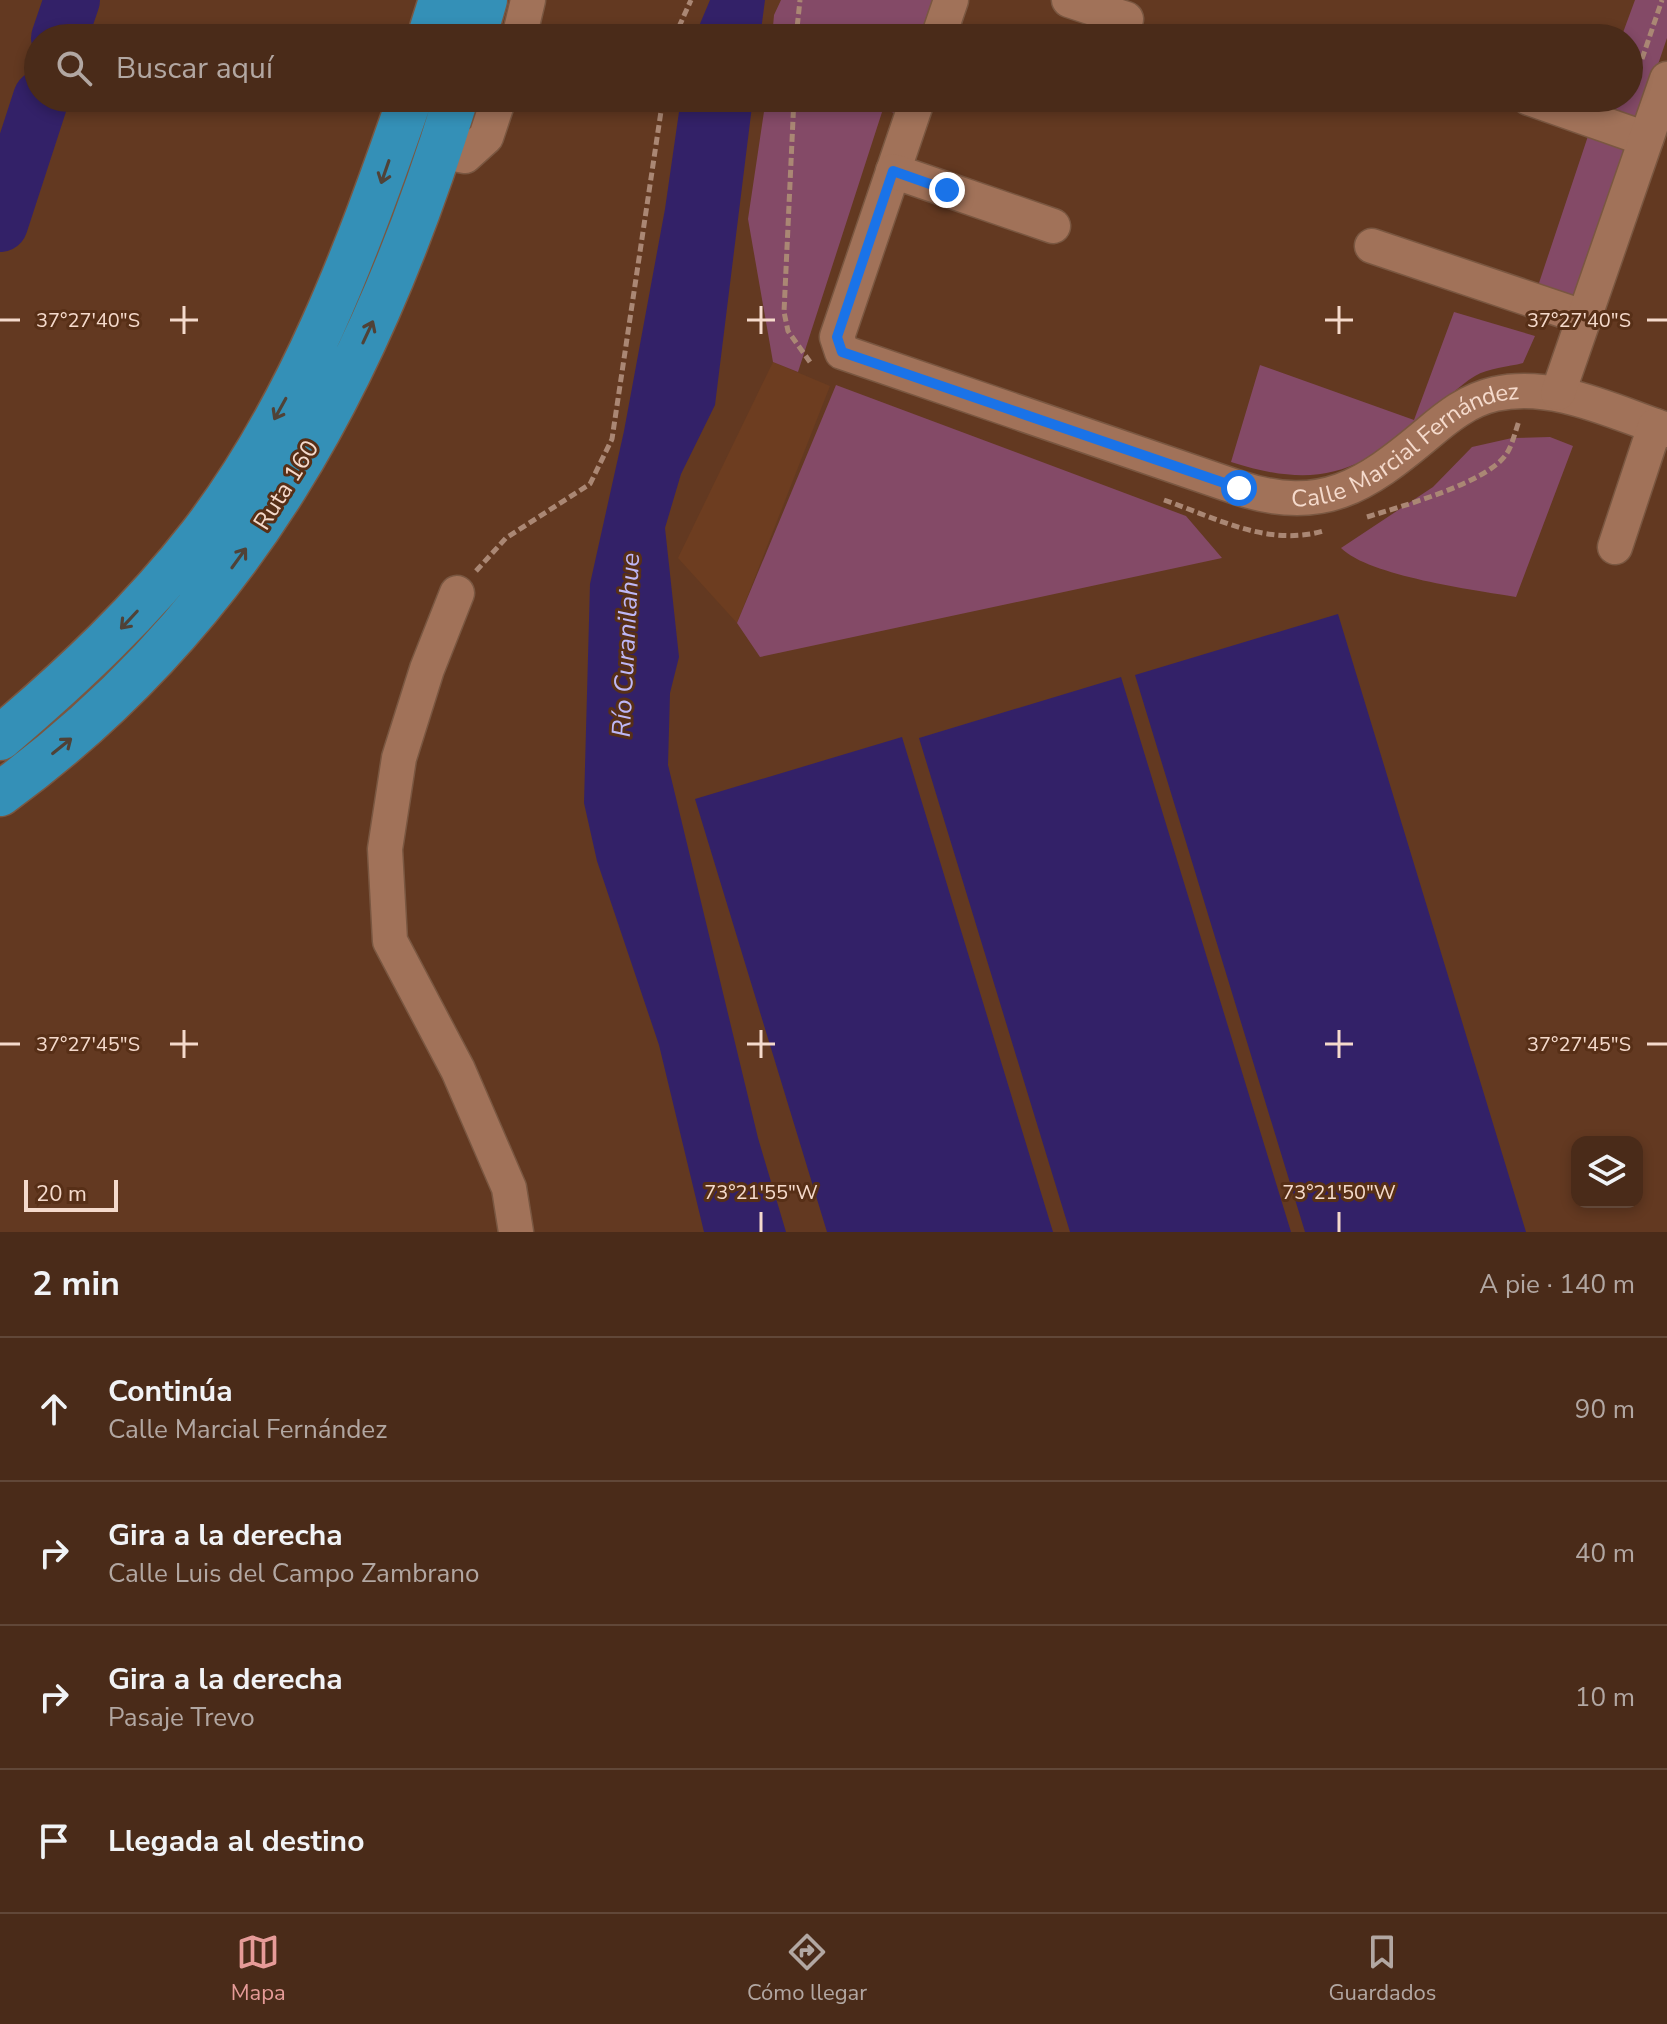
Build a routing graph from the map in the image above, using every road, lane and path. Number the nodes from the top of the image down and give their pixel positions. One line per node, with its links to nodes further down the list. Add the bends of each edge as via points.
1 (441, 0): 10 (highway)
2 (485, 0): 11 (highway)
3 (528, 0): 12 (street)
4 (691, 0): 13 (path)
5 (800, 0): 14 (path)
6 (951, 0): 15 (street)
7 (1069, 0): 9 (street)
8 (1662, 0): 16 (path)
9 (1126, 19)
10 (433, 24)
11 (478, 24)
12 (522, 24)
13 (680, 24)
14 (797, 24)
15 (943, 24)
16 (1653, 74): 24 (street)
17 (405, 112): 38 (highway, Ruta 160, one-way to 38, via 332,307 242,474 203,532 137,611)
18 (452, 112): 25 (highway, Ruta 160)
19 (494, 112): 25 (street, via 486,137 465,156)
20 (661, 112): 37 (path, via 612,439 590,484 506,538)
21 (793, 112): 30 (path, via 784,312 802,356)
22 (913, 112): 26 (street)
23 (1569, 112): 24 (street)
24 (1646, 139): 29 (street)
25 (439, 151): 39 (highway, Ruta 160, one-way to 25, via 146,669 212,594 279,501 353,364)
26 (893, 171): 27 (street); 31 (street, Calle Marcial Fernández, via 837,337 842,352 1239,488 1309,499 1357,487 1463,407 1494,394)
27 (1053, 226)
28 (1372, 246): 29 (street)
29 (1583, 317): 31 (street)
30 (821, 371)
31 (1544, 393): 32 (street, Calle Marcial Fernández); 34 (path, via 1495,465 1439,494)
32 (1661, 428): 36 (street)
33 (1159, 498): 35 (path, via 1264,535 1300,537)
34 (1365, 518)
35 (1325, 530)
36 (1615, 547)
37 (457, 593): 40 (street, via 399,758 385,849 390,941 458,1070 509,1188)
38 (0, 738)
39 (0, 794)
40 (516, 1232)

